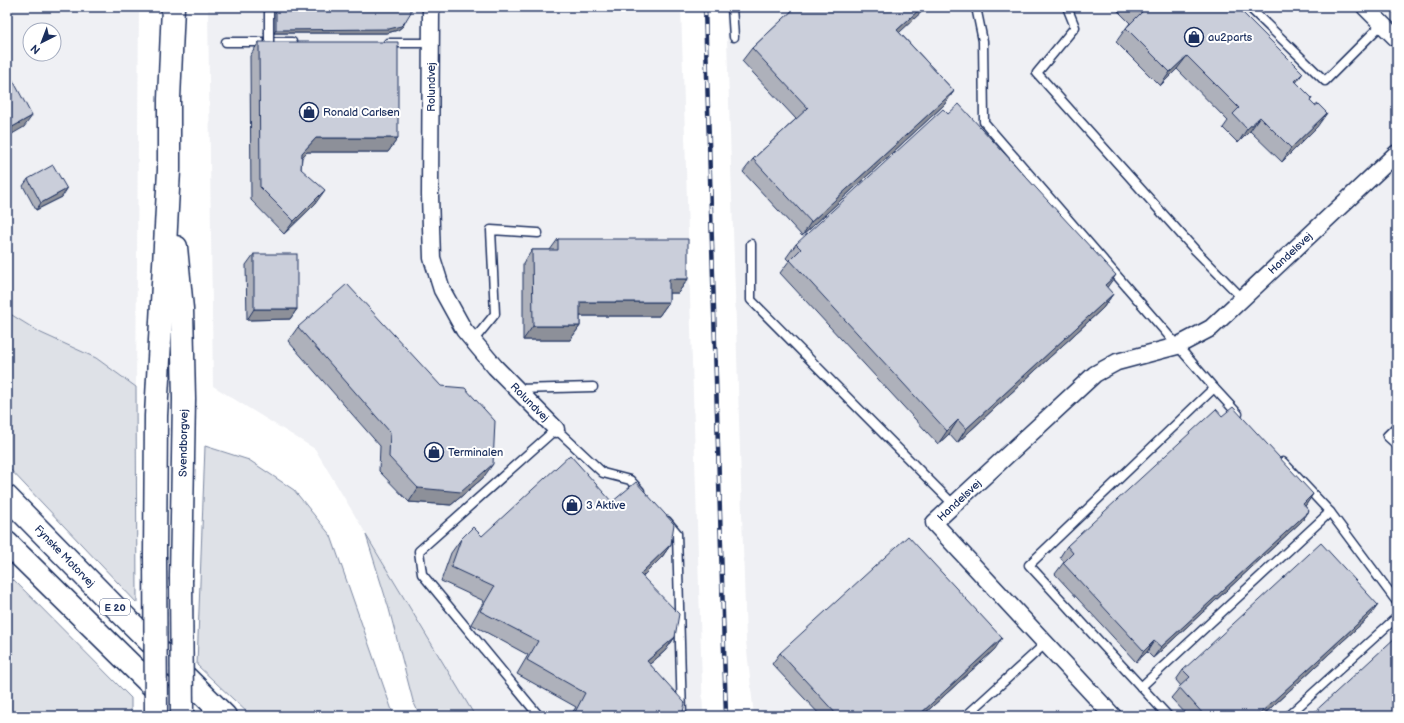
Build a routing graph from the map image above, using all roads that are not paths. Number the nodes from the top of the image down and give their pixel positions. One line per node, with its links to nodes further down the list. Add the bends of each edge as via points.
1 (161, 7): 18 (main road, Svendborgvej)
2 (173, 7): 18 (main road, Svendborgvej)
3 (431, 7): 16 (street, Rolundvej)
4 (732, 7): 11 (lane)
5 (976, 7): 25 (lane, via 983,41 984,122)
6 (1068, 7): 23 (lane, via 1075,28 1037,73 1196,251)
7 (1249, 7): 10 (lane, via 1325,81)
8 (1365, 7): 10 (street)
9 (269, 10): 17 (lane, bridge)
10 (1382, 24): 12 (street)
11 (734, 38)
12 (1397, 39)
13 (226, 42): 14 (lane)
14 (300, 42)
15 (377, 42): 16 (lane)
16 (431, 43): 24 (street, Rolundvej, via 432,258 442,290)
17 (269, 56)
18 (169, 99): 20 (main road, Svendborgvej)
19 (1397, 153): 23 (street, Handelsvej)
20 (169, 170): 44 (main road, Svendborgvej, bridge, via 156,416); 45 (main road, Svendborgvej, bridge, via 182,309)
21 (538, 232): 24 (lane, via 491,230 495,314)
22 (751, 244): 36 (lane, via 751,300)
23 (1242, 298): 25 (street, Handelsvej, via 1211,328)
24 (473, 341): 28 (street, Rolundvej)
25 (1177, 346): 27 (lane); 36 (street, Handelsvej, via 1117,362 1095,374)
26 (593, 387): 28 (lane)
27 (1214, 388): 29 (lane); 43 (lane, via 1028,565)
28 (517, 389): 31 (street, Rolundvej)
29 (1246, 422)
30 (1397, 426): 32 (lane, via 1387,436)
31 (556, 428): 35 (lane, via 604,473 630,480); 47 (lane, Rolundvej, via 419,551 422,574)
32 (1397, 445)
33 (1277, 456): 37 (lane)
34 (7, 497): 46 (main road, Fynske Motorvej / E 20)
35 (646, 498)
36 (954, 504): 42 (street, Handelsvej, via 934,524)
37 (1330, 512): 40 (lane); 43 (lane)
38 (662, 515): 48 (lane, via 678,533)
39 (7, 543): 45 (main road, E 20)
40 (1397, 602)
41 (1397, 617): 52 (lane)
42 (1046, 643): 49 (lane); 50 (street, Handelsvej)
43 (1141, 687): 51 (lane)
44 (156, 716)
45 (182, 716)
46 (225, 716)
47 (539, 716)
48 (682, 716)
49 (966, 716)
50 (1113, 716)
51 (1168, 716)
52 (1288, 716)

